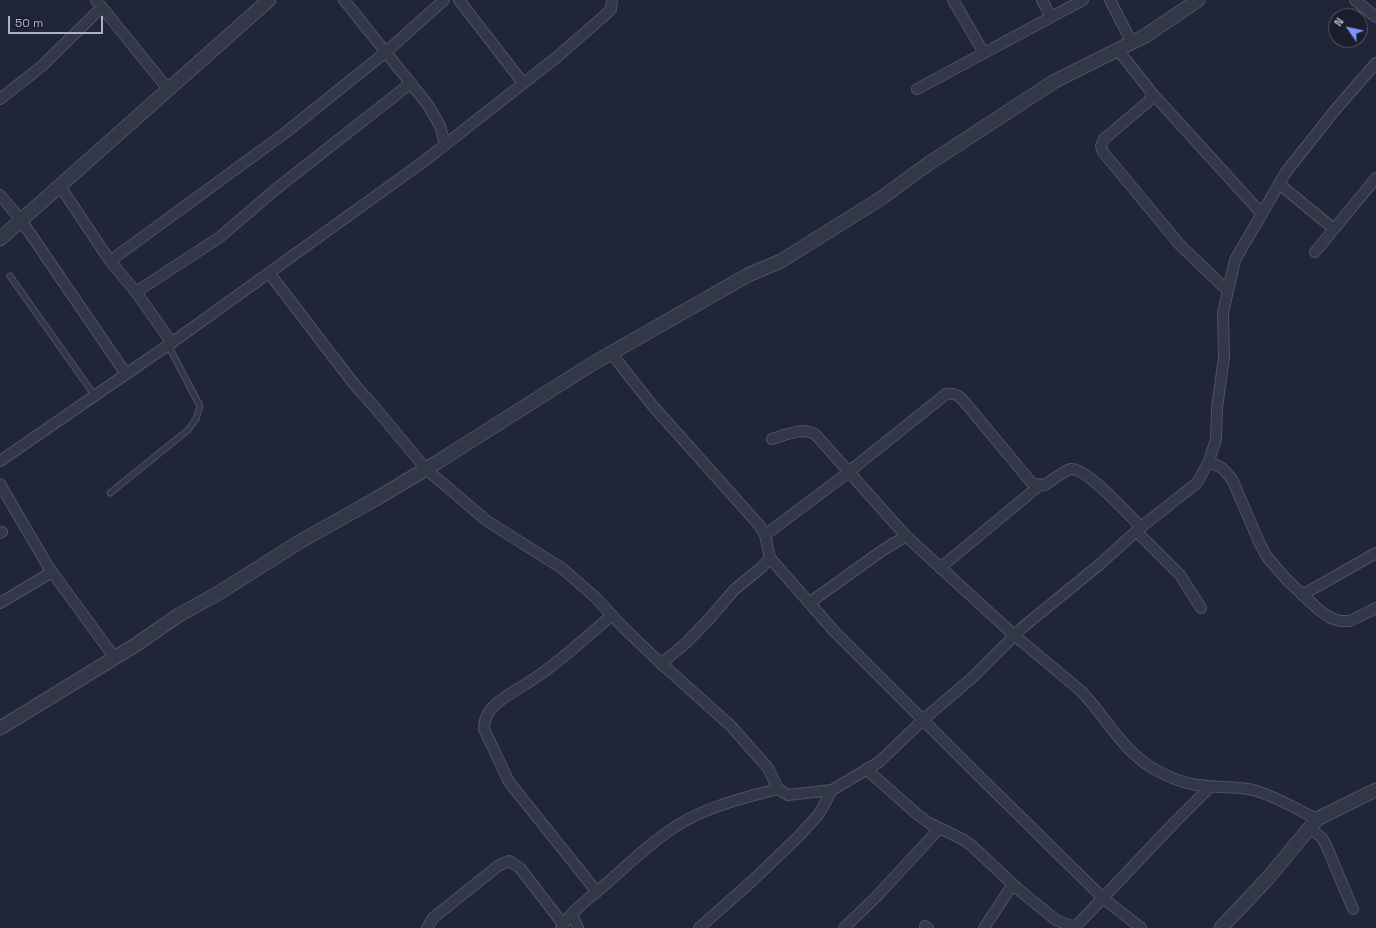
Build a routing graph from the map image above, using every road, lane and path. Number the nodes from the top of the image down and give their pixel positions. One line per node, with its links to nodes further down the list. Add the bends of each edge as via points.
1 (269, 0): 22 (street)
2 (344, 0): 17 (street)
3 (444, 0): 17 (street)
4 (459, 0): 21 (street)
5 (612, 0): 21 (street, via 605,15)
6 (953, 0): 18 (street)
7 (1042, 0): 13 (street)
8 (1083, 0): 13 (street)
9 (1110, 0): 15 (street)
10 (1198, 0): 15 (street)
11 (1355, 0): 14 (street)
12 (99, 4): 22 (street); 25 (street, via 42,66)
13 (1051, 17): 18 (street)
14 (1376, 17)
15 (1132, 43): 16 (street)
16 (1118, 50): 24 (street); 42 (street, via 1055,81 928,164 880,199 781,261 748,275)
17 (386, 52): 20 (street); 36 (street, via 285,133)
18 (984, 53): 23 (street)
19 (1376, 63): 28 (street, via 1336,108)
20 (411, 83): 26 (street, via 440,126); 40 (street, via 276,189 220,237)
21 (523, 83): 26 (street)
22 (168, 89): 29 (street)
23 (917, 89)
24 (1152, 93): 31 (street); 39 (street, via 1149,101 1104,139 1101,146 1103,152 1180,245)
25 (0, 99)
26 (445, 144): 37 (street)
27 (1376, 178): 33 (street)
28 (1279, 184): 31 (street); 33 (street)
29 (60, 186): 32 (street); 36 (street)
30 (0, 195): 32 (street)
31 (1262, 214): 39 (street, via 1235,260)
32 (21, 220): 34 (street); 43 (street)
33 (1334, 229): 35 (street)
34 (0, 239)
35 (1315, 252)
36 (110, 262): 40 (street)
37 (269, 273): 41 (street); 48 (street, via 354,384)
38 (10, 276): 44 (lane)
39 (1228, 291): 47 (street, via 1223,313 1224,357 1217,408 1216,439)
40 (136, 292): 41 (street)
41 (170, 344): 43 (street); 52 (lane, via 200,406 196,419 188,430)
42 (611, 353): 48 (street); 54 (street, via 652,405 759,525)
43 (126, 374): 44 (street)
44 (95, 396): 46 (street)
45 (772, 439): 49 (street, via 808,430 815,434)
46 (0, 461)
47 (1209, 461): 53 (street, via 1197,483); 60 (street, via 1229,474 1267,557)
48 (426, 469): 65 (street, via 488,521 563,570 595,596); 67 (street, via 179,615)
49 (849, 472): 51 (street, via 946,394 952,393 959,395 1031,482); 54 (street); 55 (street)
50 (0, 484): 59 (street)
51 (1040, 485): 53 (street, via 1045,485 1070,469 1075,469 1091,478); 58 (street)
52 (110, 493)
53 (1138, 529): 63 (street, via 1180,575); 66 (street)
54 (765, 535): 57 (street)
55 (906, 536): 58 (street); 62 (street)
56 (1376, 553): 60 (street)
57 (770, 558): 62 (street); 68 (street, via 734,590 687,642)
58 (940, 568): 66 (street)
59 (52, 572): 61 (street); 67 (street)
60 (1302, 595): 64 (street, via 1319,610 1340,621 1350,621)
61 (0, 603)
62 (809, 603): 69 (street)
63 (1201, 608)
64 (1376, 608)
65 (612, 615): 68 (street); 79 (street, via 577,646 495,705 484,722 484,729 509,782)
66 (1014, 635): 69 (street, via 972,677); 72 (street, via 1081,691 1122,742 1155,770 1176,779)
67 (115, 658): 70 (street)
68 (662, 664): 73 (street, via 731,726 768,768)
69 (924, 719): 71 (street, via 879,762); 80 (street)
70 (0, 728)
71 (866, 770): 74 (street); 77 (street, via 918,815)
72 (1211, 786): 76 (street, via 1252,790 1280,800); 80 (street)
73 (778, 789): 74 (street, via 788,795); 79 (street, via 731,802 678,825)
74 (832, 790): 84 (street, via 819,814 799,836)
75 (1376, 790): 76 (street)
76 (1313, 824): 81 (street, via 1326,845); 91 (street, via 1268,878)
77 (939, 829): 78 (street, via 972,846); 88 (street)
78 (1013, 884): 85 (street, via 1056,920); 89 (street)
79 (597, 892): 82 (street)
80 (1103, 898): 85 (street, via 1077,925); 90 (street)
81 (1353, 910)
82 (572, 915): 83 (street); 87 (street)
83 (562, 926): 86 (street, via 520,868 509,861 498,866 433,918)
84 (705, 926)
85 (1070, 927)
86 (427, 928)
87 (578, 928)
88 (844, 928)
89 (984, 928)
90 (1141, 928)
91 (1221, 928)

